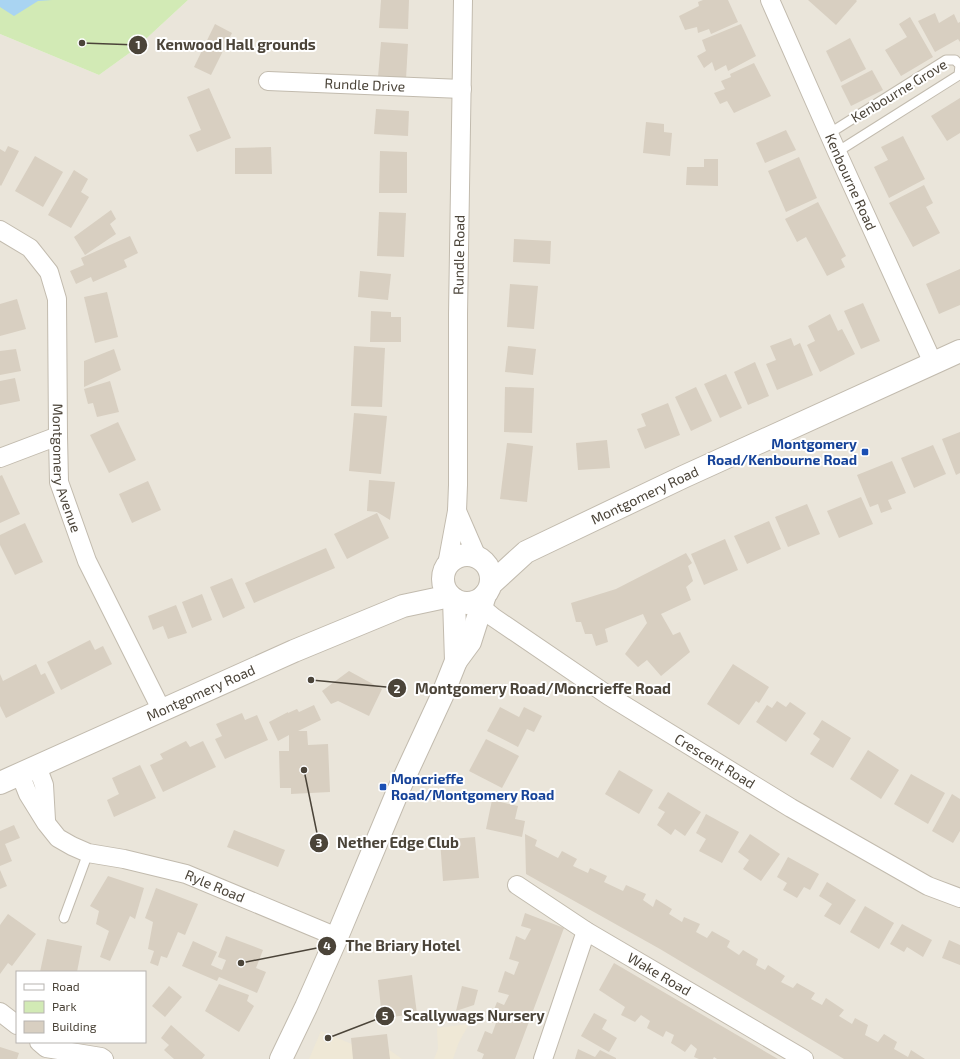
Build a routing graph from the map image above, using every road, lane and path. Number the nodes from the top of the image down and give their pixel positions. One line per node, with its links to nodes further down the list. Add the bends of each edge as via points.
1 (464, 0): 4 (street, Rundle Road)
2 (770, 0): 5 (street, Kenbourne Road)
3 (268, 81): 4 (street, Rundle Drive)
4 (462, 89): 12 (street, Rundle Road)
5 (830, 133): 6 (street, Kenbourne Road); 6 (lane, Kenbourne Grove, via 946,60 955,60 960,65 959,75)
6 (837, 152): 9 (street, Kenbourne Road)
7 (0, 230): 10 (street, Montgomery Avenue, via 30,248 49,272 57,299)
8 (960, 351): 9 (street, Montgomery Road)
9 (933, 362): 13 (street, Montgomery Road)
10 (58, 436): 11 (street); 20 (street, Montgomery Avenue, via 59,482 87,560)
11 (0, 458)
12 (457, 511): 14 (street, Rundle Road); 15 (street, Rundle Road)
13 (526, 552): 14 (street, Montgomery Road); 16 (street, Montgomery Road)
14 (479, 558): 15 (street, via 464,555 457,557); 16 (street, via 490,570)
15 (446, 567): 17 (street, via 443,582); 18 (street, Montgomery Road)
16 (486, 594): 17 (street, via 470,603 459,602); 19 (street, via 470,642); 25 (street, Crescent Road, via 487,612 493,617 609,696 928,886)
17 (452, 597): 18 (street, Montgomery Road); 19 (street)
18 (403, 606): 20 (street, Montgomery Road, via 294,651)
19 (456, 661): 28 (street)
20 (162, 711): 21 (street, Montgomery Road)
21 (28, 770): 22 (street, Montgomery Road); 23 (street, Ryle Road, via 44,786 46,823 58,838)
22 (0, 783)
23 (88, 853): 26 (lane); 28 (street, Ryle Road, via 186,874)
24 (517, 885): 27 (street, Wake Road)
25 (960, 898)
26 (64, 918)
27 (586, 931): 34 (street); 35 (street, Wake Road)
28 (337, 937): 33 (street)
29 (0, 1012): 30 (street)
30 (16, 1024)
31 (39, 1043): 32 (street, via 46,1048)
32 (104, 1059)
33 (281, 1059)
34 (542, 1059)
35 (804, 1059)

